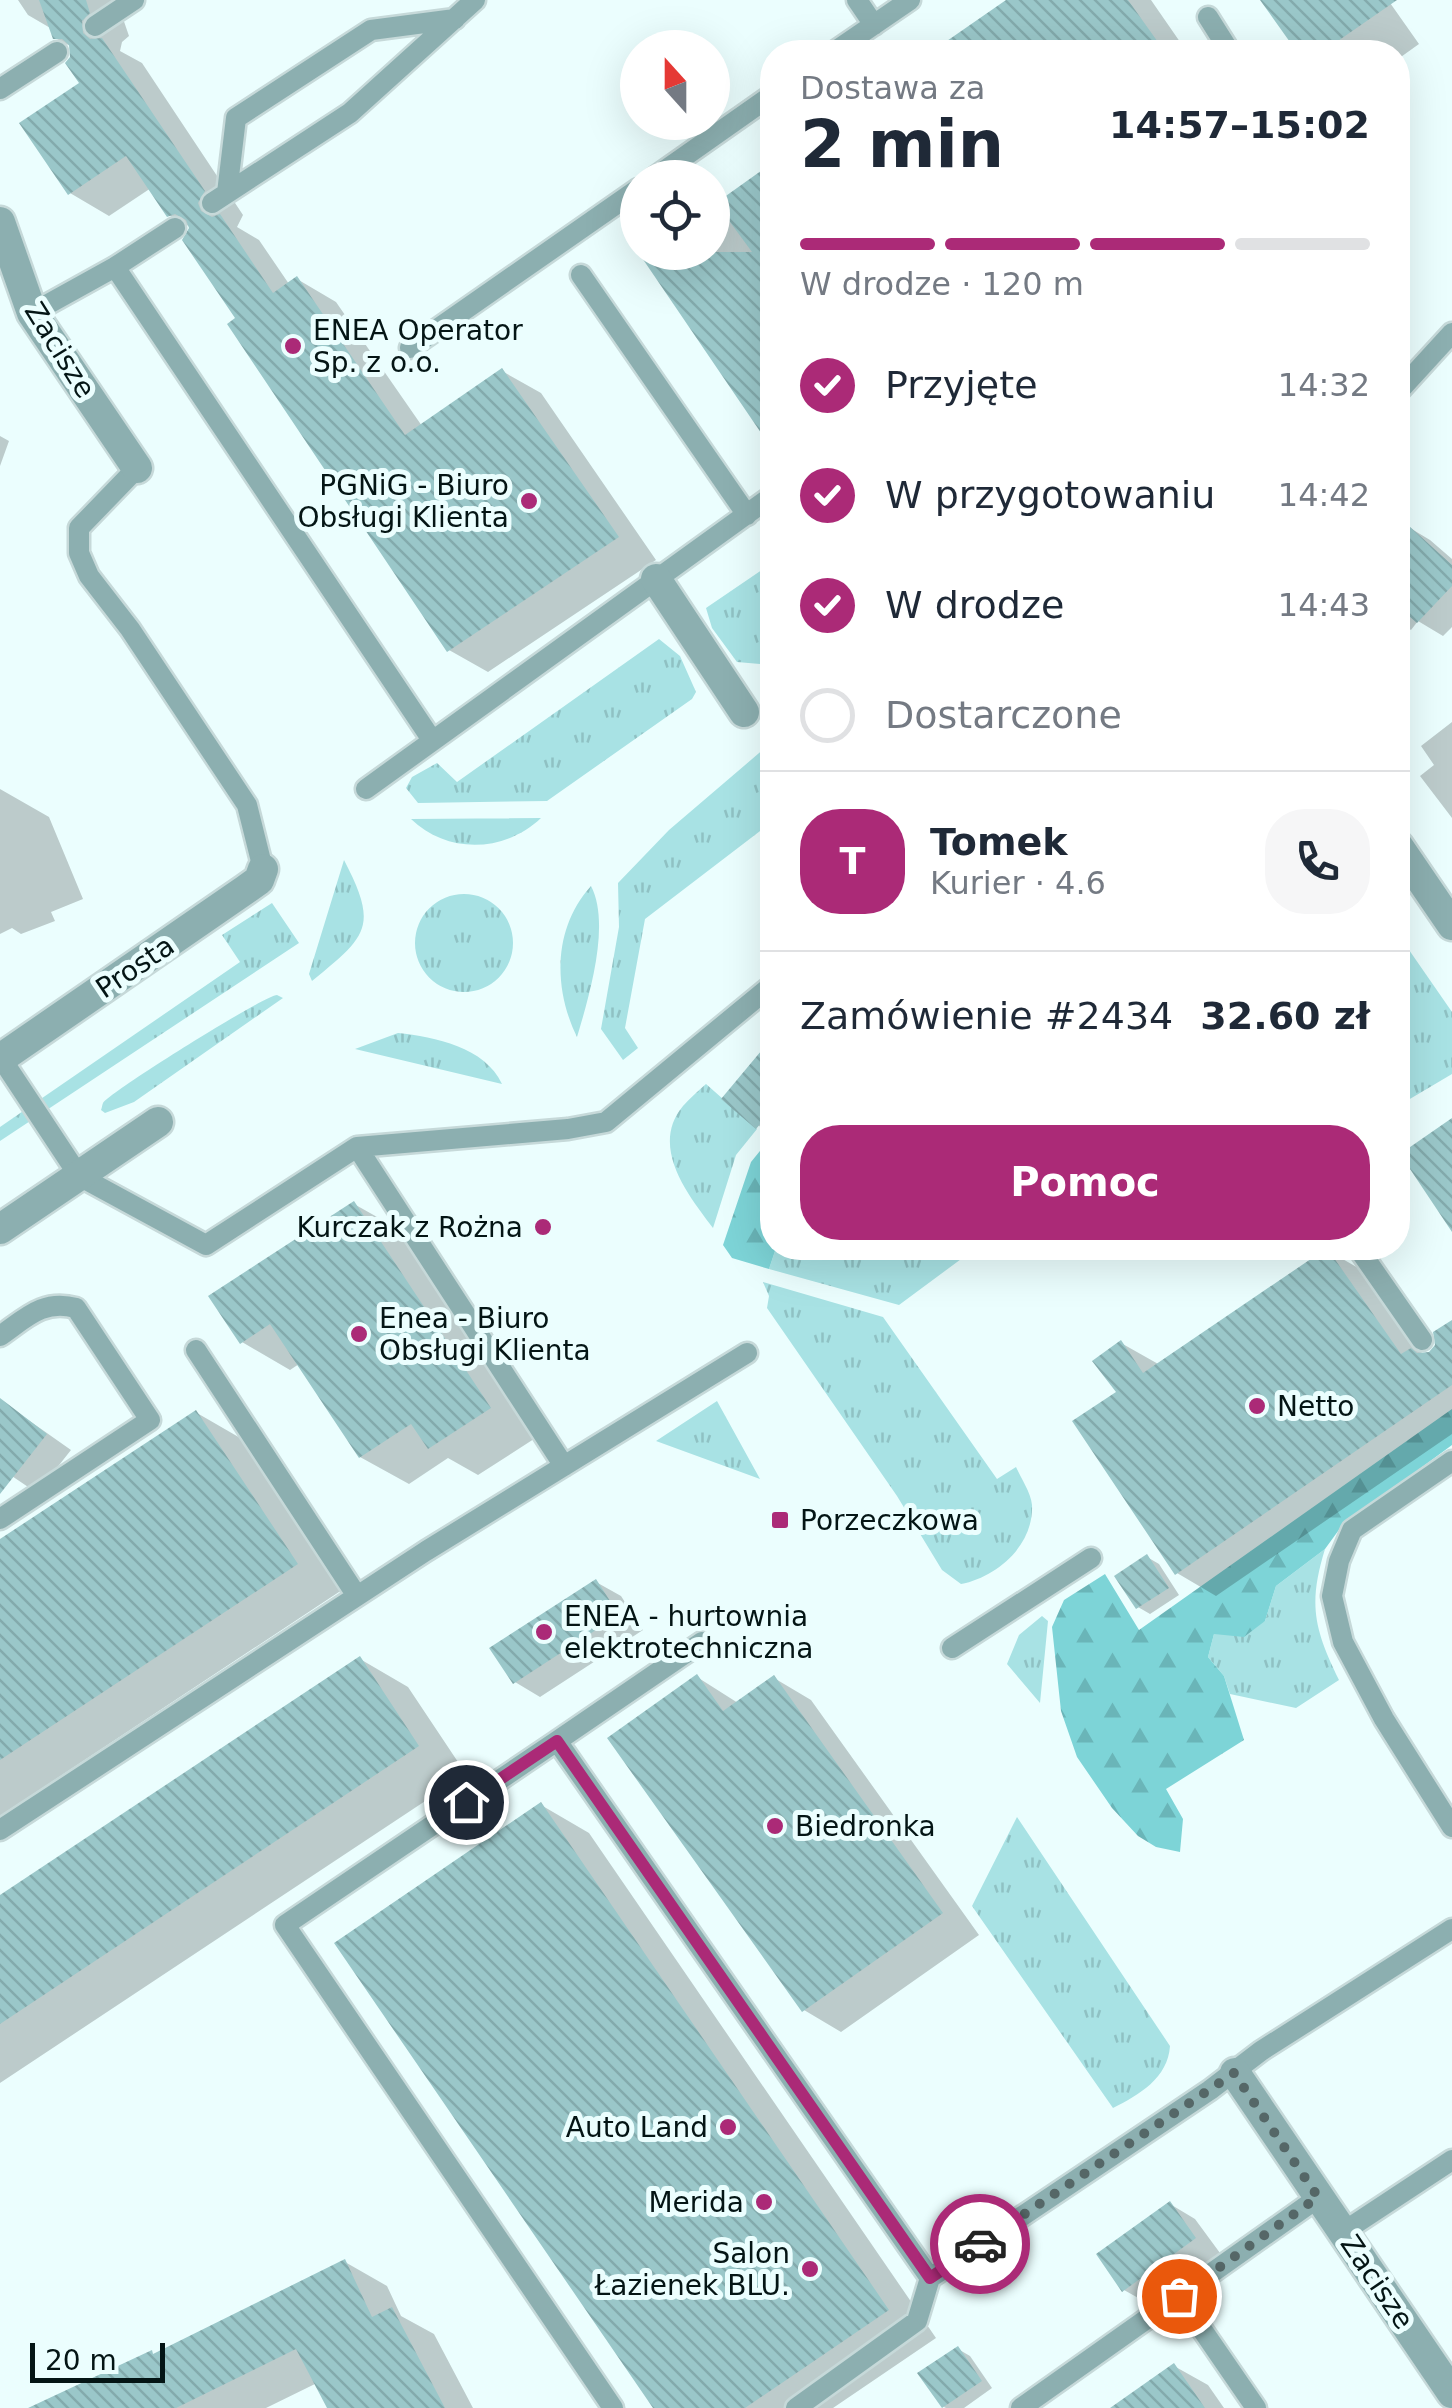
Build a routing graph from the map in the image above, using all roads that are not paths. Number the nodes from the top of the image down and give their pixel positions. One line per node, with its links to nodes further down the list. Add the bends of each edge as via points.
1 (134, 0): 8 (lane)
2 (475, 0): 6 (lane)
3 (857, 0): 7 (lane)
4 (910, 0): 7 (lane)
5 (1208, 17): 10 (lane)
6 (454, 19): 6 (lane, via 350,114 220,198 236,118 370,30)
7 (874, 25): 9 (lane)
8 (95, 26)
9 (852, 40)
10 (1222, 40)
11 (57, 52): 12 (lane)
12 (0, 90)
13 (760, 103): 14 (lane)
14 (680, 160)
15 (620, 202): 22 (lane)
16 (0, 222): 20 (street, Zacisze)
17 (175, 228): 18 (lane)
18 (115, 267): 20 (lane); 29 (lane)
19 (581, 275): 26 (lane)
20 (32, 314): 24 (street, Zacisze)
21 (1452, 333): 23 (lane)
22 (410, 348)
23 (1410, 379)
24 (137, 468): 32 (lane, via 79,528 79,554 247,805)
25 (760, 505): 26 (lane)
26 (747, 515): 27 (lane)
27 (656, 580): 28 (street); 29 (lane)
28 (744, 712)
29 (432, 740): 30 (lane)
30 (366, 789)
31 (1410, 864): 33 (street)
32 (263, 869): 35 (street, Prosta, via 260,880)
33 (1452, 925)
34 (760, 995): 37 (lane, via 606,1122)
35 (0, 1058): 38 (lane)
36 (158, 1122): 38 (street)
37 (356, 1148): 38 (lane, via 206,1245); 46 (lane)
38 (78, 1176): 39 (street)
39 (0, 1229)
40 (1366, 1260): 42 (lane)
41 (0, 1336): 47 (lane, via 57,1303 76,1308 150,1420)
42 (1422, 1340)
43 (196, 1350): 49 (lane)
44 (747, 1353): 46 (lane)
45 (1452, 1461): 53 (lane, via 1352,1530 1332,1596 1342,1642)
46 (564, 1466): 49 (lane)
47 (0, 1518)
48 (1091, 1558): 51 (lane)
49 (358, 1596): 54 (lane)
50 (702, 1642): 52 (lane)
51 (952, 1648)
52 (557, 1741): 60 (lane); 63 (lane, via 285,1925)
53 (1452, 1827)
54 (0, 1830)
55 (1452, 1929): 56 (lane)
56 (1234, 2073): 58 (street, Zacisze); 60 (lane)
57 (1452, 2160): 59 (lane)
58 (1318, 2197): 59 (street, Zacisze); 61 (lane)
59 (1343, 2232): 62 (street, Zacisze)
60 (930, 2278): 64 (lane, via 917,2321)
61 (1179, 2296): 65 (lane); 66 (lane)
62 (1452, 2393)
63 (613, 2408)
64 (796, 2408)
65 (1021, 2408)
66 (1256, 2408)

